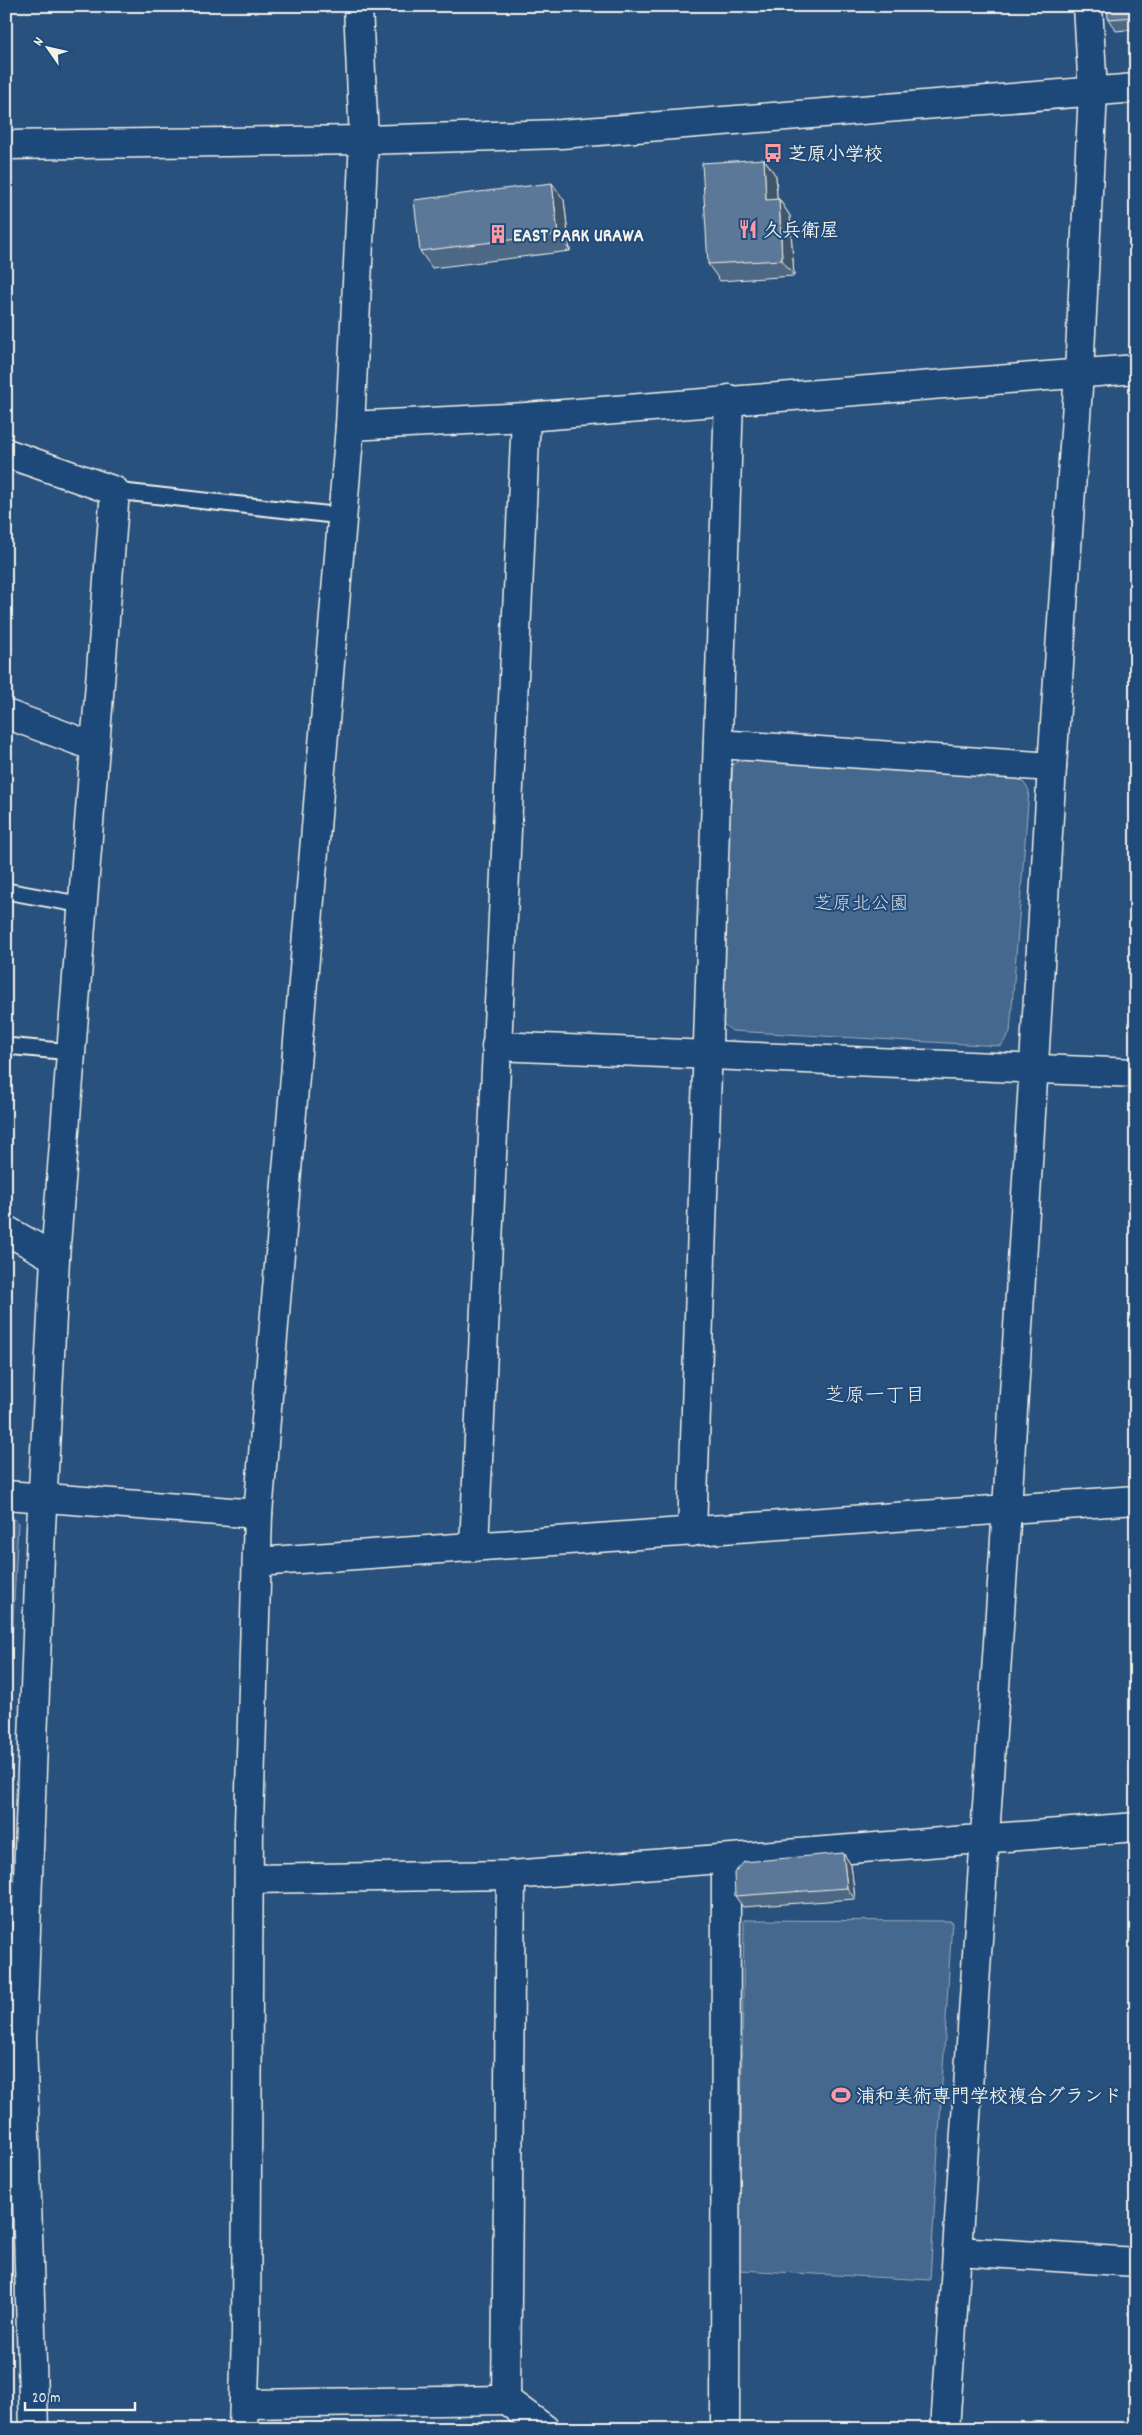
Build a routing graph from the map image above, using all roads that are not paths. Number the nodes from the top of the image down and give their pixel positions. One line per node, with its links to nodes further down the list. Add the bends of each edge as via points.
1 (358, 6): 5 (street)
2 (1088, 6): 4 (street)
3 (1136, 88): 4 (street)
4 (1092, 92): 5 (street, via 561,134); 8 (street)
5 (364, 140): 6 (street); 11 (street)
6 (6, 146)
7 (1136, 369): 8 (street)
8 (1079, 373): 9 (street); 18 (street)
9 (729, 399): 10 (street); 16 (street)
10 (526, 416): 11 (street); 22 (street)
11 (350, 426): 14 (street)
12 (6, 452): 13 (street)
13 (115, 491): 14 (lane); 17 (street)
14 (342, 516): 33 (street)
15 (6, 714): 17 (street)
16 (718, 744): 18 (street); 24 (street)
17 (95, 747): 20 (street)
18 (1052, 767): 25 (street)
19 (6, 891): 20 (lane)
20 (83, 904): 23 (street)
21 (6, 1046): 23 (lane)
22 (496, 1046): 24 (street); 35 (street)
23 (71, 1052): 28 (street)
24 (708, 1055): 25 (street); 34 (street)
25 (1034, 1069): 26 (street); 32 (street)
26 (1136, 1073)
27 (6, 1230): 28 (street)
28 (55, 1258): 30 (street)
29 (6, 1495): 30 (street)
30 (42, 1498): 33 (street); 37 (street)
31 (1136, 1500): 32 (street)
32 (1007, 1509): 34 (street); 39 (street)
33 (258, 1514): 36 (street)
34 (692, 1532): 35 (street)
35 (474, 1547): 36 (street)
36 (257, 1562): 42 (street)
37 (18, 1821): 43 (street)
38 (1136, 1827): 39 (street)
39 (984, 1838): 40 (street); 45 (street)
40 (726, 1860): 41 (street); 51 (street)
41 (511, 1875): 42 (street); 47 (street)
42 (249, 1879): 48 (street)
43 (14, 2037): 44 (street)
44 (17, 2248): 49 (street)
45 (957, 2251): 46 (street); 52 (street)
46 (1136, 2262)
47 (506, 2400): 48 (street); 50 (street)
48 (243, 2416)
49 (34, 2429)
50 (545, 2429)
51 (725, 2429)
52 (945, 2429)

